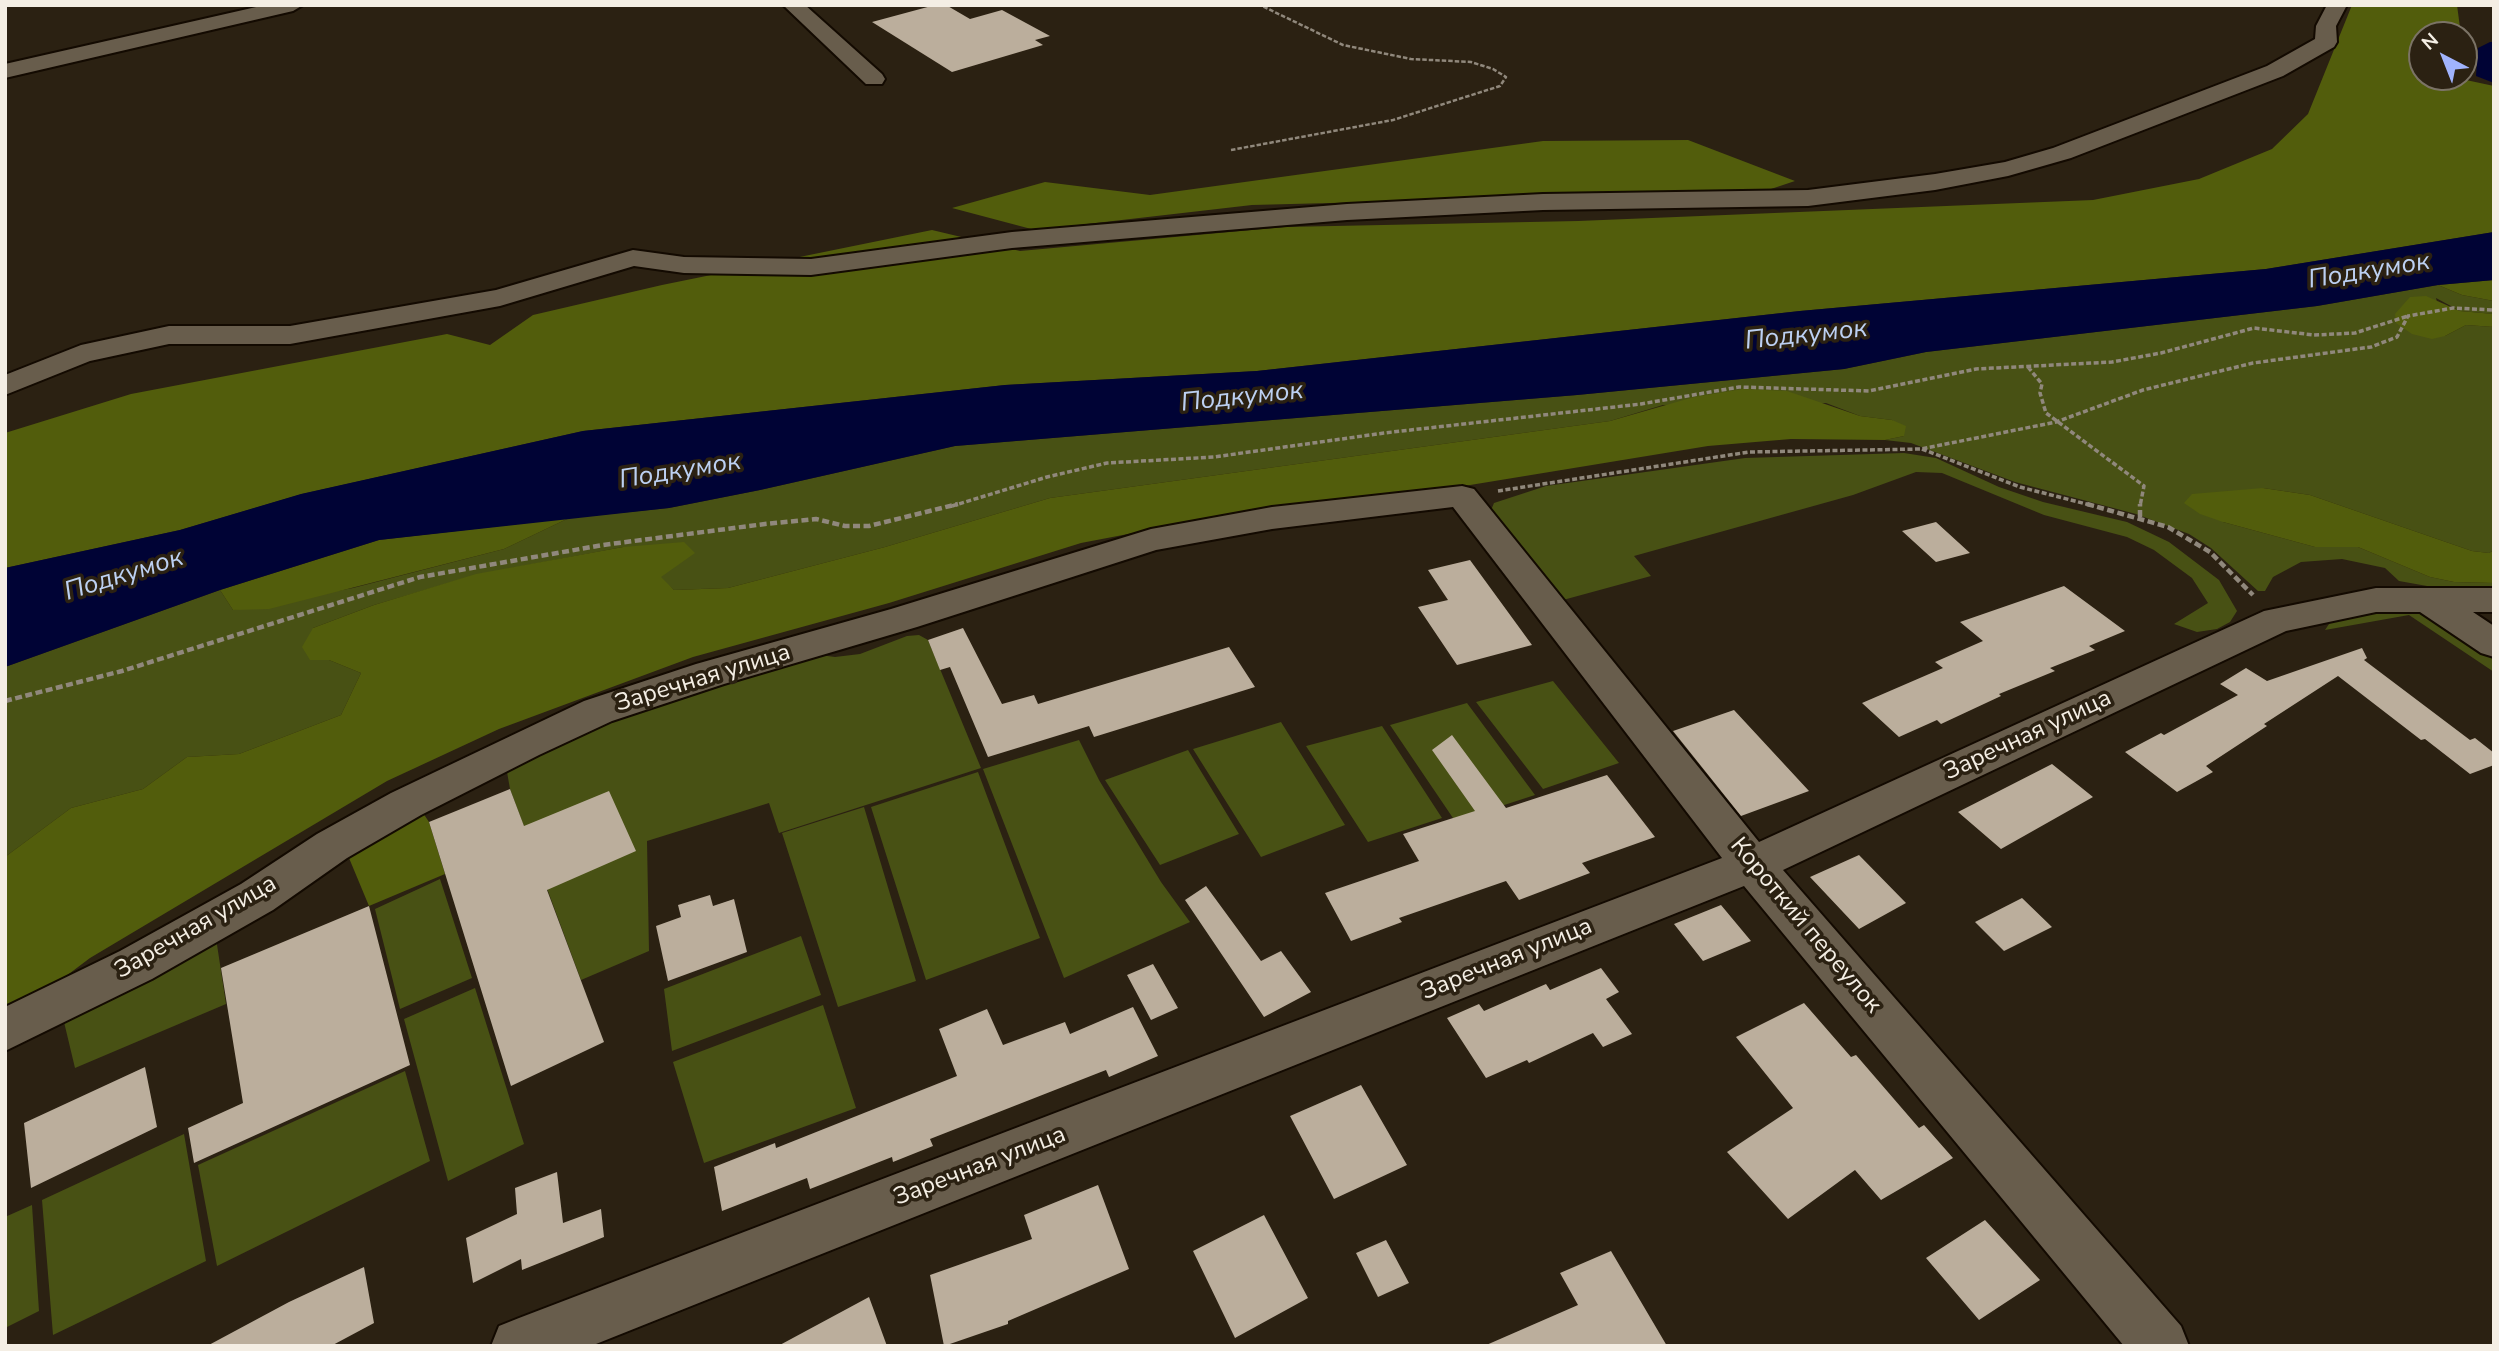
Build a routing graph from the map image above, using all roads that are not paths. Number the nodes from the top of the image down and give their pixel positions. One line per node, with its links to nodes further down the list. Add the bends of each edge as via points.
1 (293, 5): 4 (street)
2 (793, 5): 5 (street)
3 (2337, 5): 6 (street, via 2326,26 2326,42 2275,71 2062,153 2008,169 1935,182 1808,198 1543,202 1347,212 1012,240 811,267 684,265 633,258 500,298 290,335 169,335 81,354)
4 (5, 71)
5 (873, 79)
6 (5, 386)
7 (1462, 496): 11 (street, Короткий переулок); 12 (street, Заречная улица, via 1272,518 1151,540 598,711 406,804 331,846 257,897 136,965)
8 (2425, 598): 9 (street, Заречная улица); 10 (street); 11 (street, Заречная улица, via 2376,600 2277,620)
9 (2494, 600)
10 (2494, 644)
11 (1752, 865): 13 (street, Заречная улица); 14 (street, Короткий переулок)
12 (5, 1030)
13 (519, 1346)
14 (2161, 1346)

